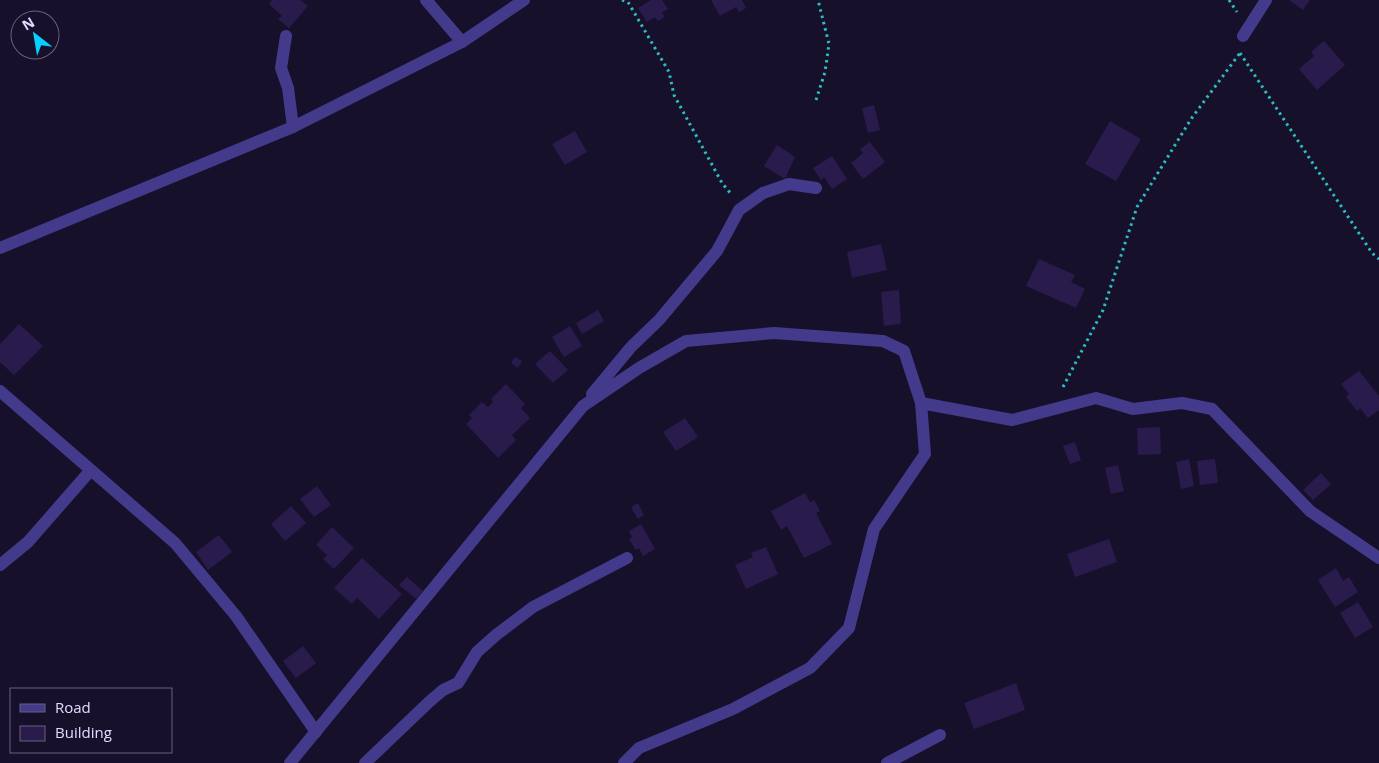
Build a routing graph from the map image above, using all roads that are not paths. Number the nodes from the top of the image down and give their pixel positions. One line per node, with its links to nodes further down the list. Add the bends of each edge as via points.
1 (426, 0): 6 (street)
2 (524, 0): 6 (street)
3 (1266, 0): 5 (street)
4 (286, 36): 7 (street, via 282,68)
5 (1243, 36)
6 (462, 42): 7 (street)
7 (293, 127): 9 (street)
8 (816, 188): 12 (street, via 789,184 762,193 739,210 717,251)
9 (0, 248)
10 (0, 391): 13 (street)
11 (921, 404): 12 (street, via 904,351 883,341 774,334 686,341); 15 (street, via 1012,420 1096,398 1133,408 1182,403 1212,409 1310,511); 21 (street, via 925,454 874,529 849,628 810,668 733,709 640,748)
12 (583, 406): 17 (street)
13 (90, 471): 16 (street, via 28,542); 17 (street, via 175,543 236,616)
14 (627, 558): 20 (street, via 533,607 496,635 477,652 458,683 429,702)
15 (1379, 558)
16 (0, 565)
17 (316, 732): 19 (street)
18 (940, 735): 22 (street)
19 (290, 763)
20 (365, 763)
21 (624, 763)
22 (887, 763)

